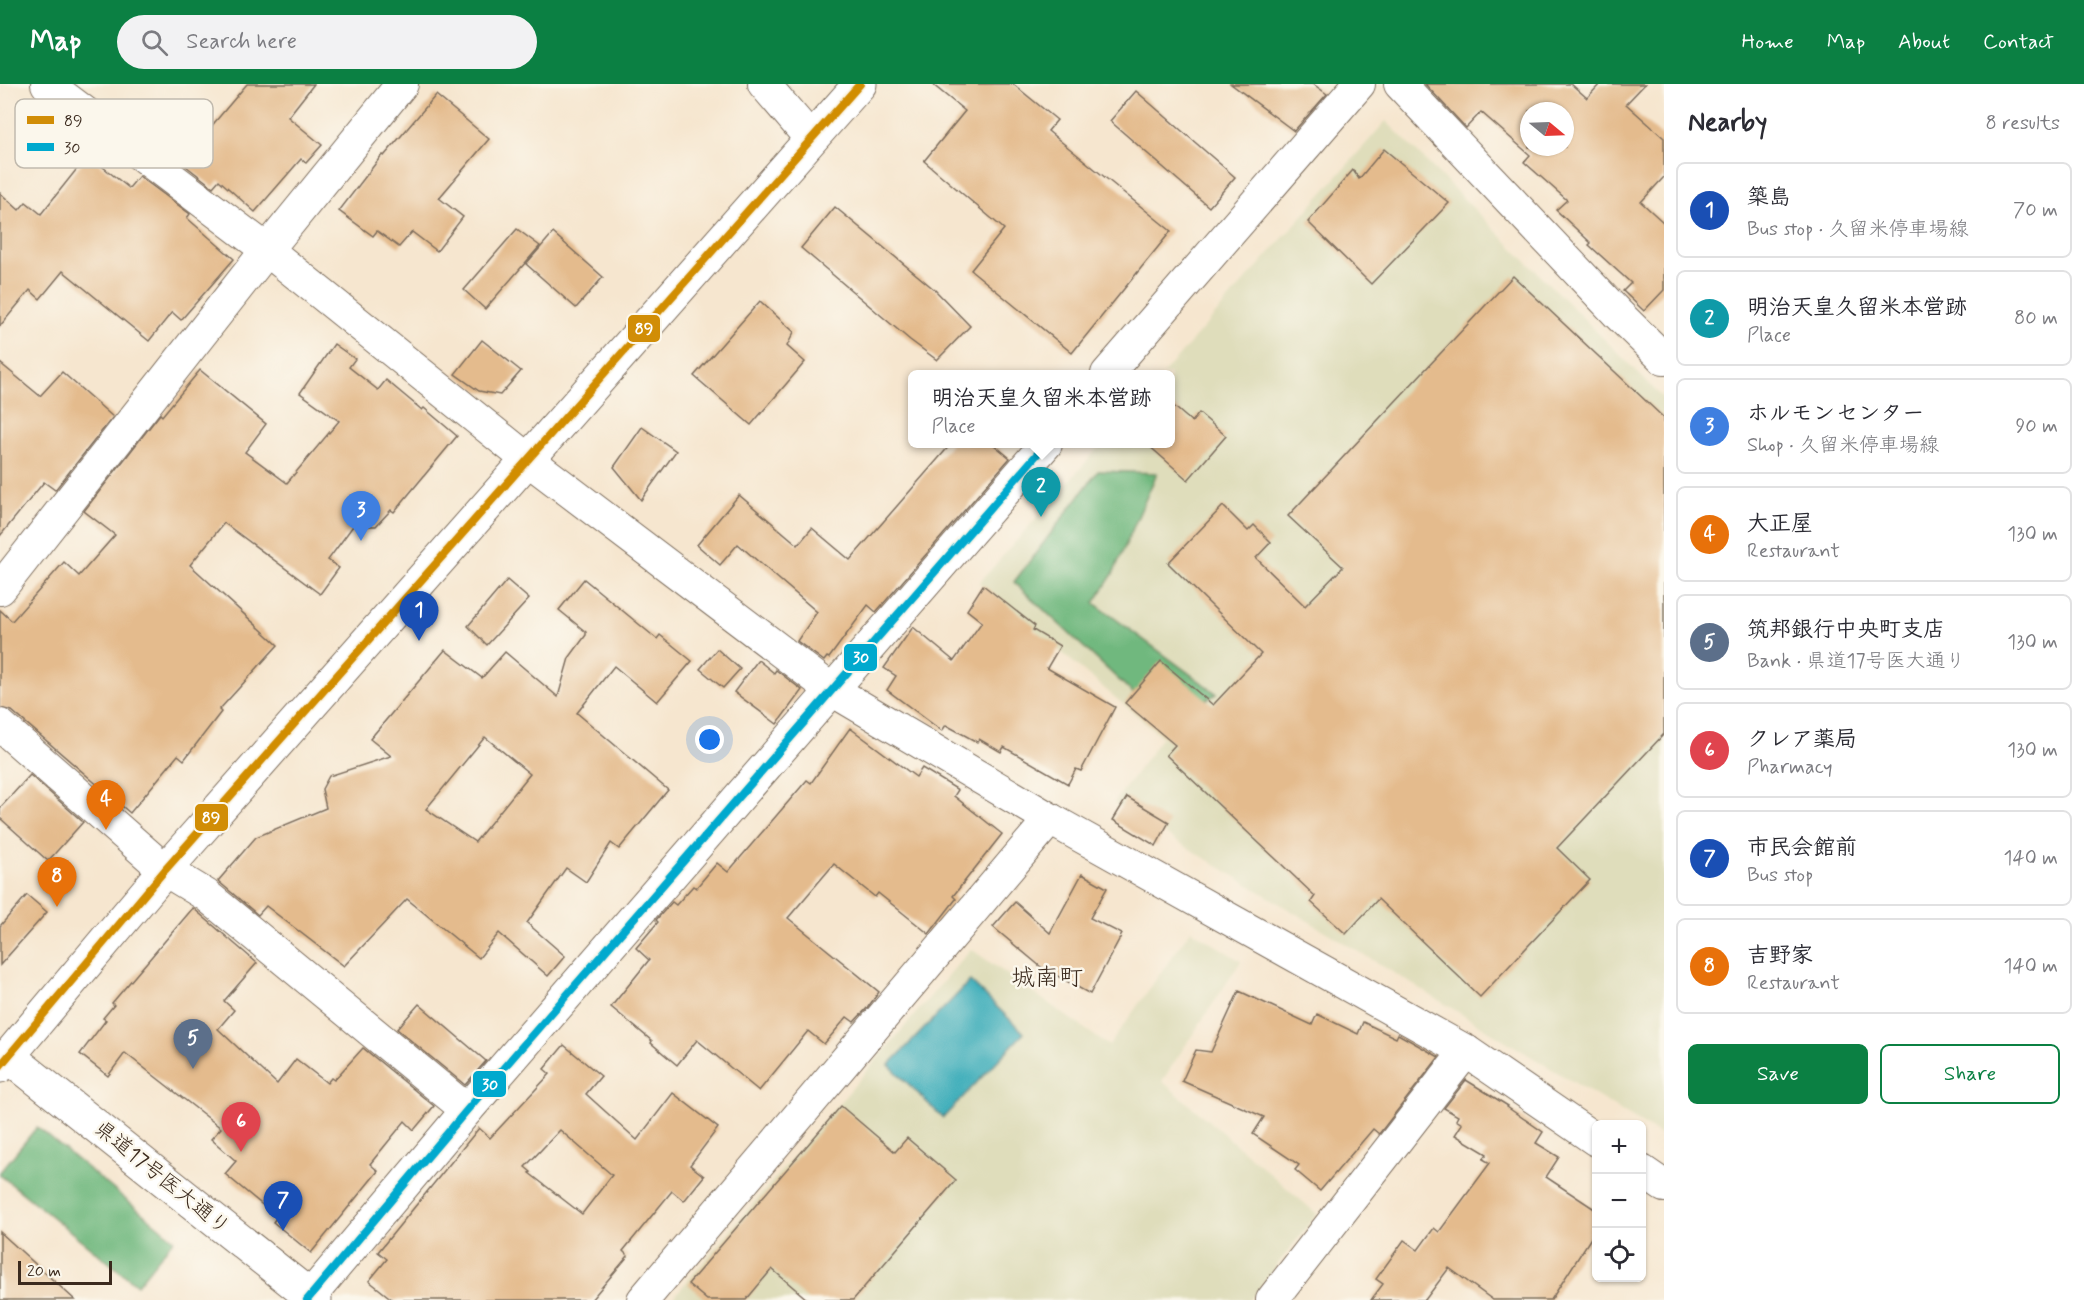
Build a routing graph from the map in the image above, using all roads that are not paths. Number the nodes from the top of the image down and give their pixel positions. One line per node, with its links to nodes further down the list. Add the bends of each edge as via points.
1 (47, 84): 7 (street)
2 (402, 84): 10 (street)
3 (764, 84): 8 (street)
4 (860, 84): 8 (main road)
5 (1359, 84): 12 (street)
6 (1400, 84): 11 (street)
7 (67, 99)
8 (811, 139): 14 (main road)
9 (158, 168): 10 (street)
10 (267, 250): 14 (street); 15 (street)
11 (1664, 358)
12 (1111, 370)
13 (1043, 448): 16 (street)
14 (527, 459): 16 (street); 19 (main road)
15 (0, 589)
16 (832, 690): 18 (street); 22 (street)
17 (0, 724): 19 (street)
18 (1050, 819): 20 (street); 27 (street)
19 (165, 870): 21 (main road); 22 (street, via 206,895)
20 (1466, 1052): 23 (street); 28 (street)
21 (3, 1057): 26 (main road, 県道17号医大通り)
22 (467, 1110): 26 (street)
23 (1592, 1137)
24 (1646, 1174): 25 (street)
25 (1664, 1186)
26 (311, 1299)
27 (643, 1300)
28 (1272, 1300)

